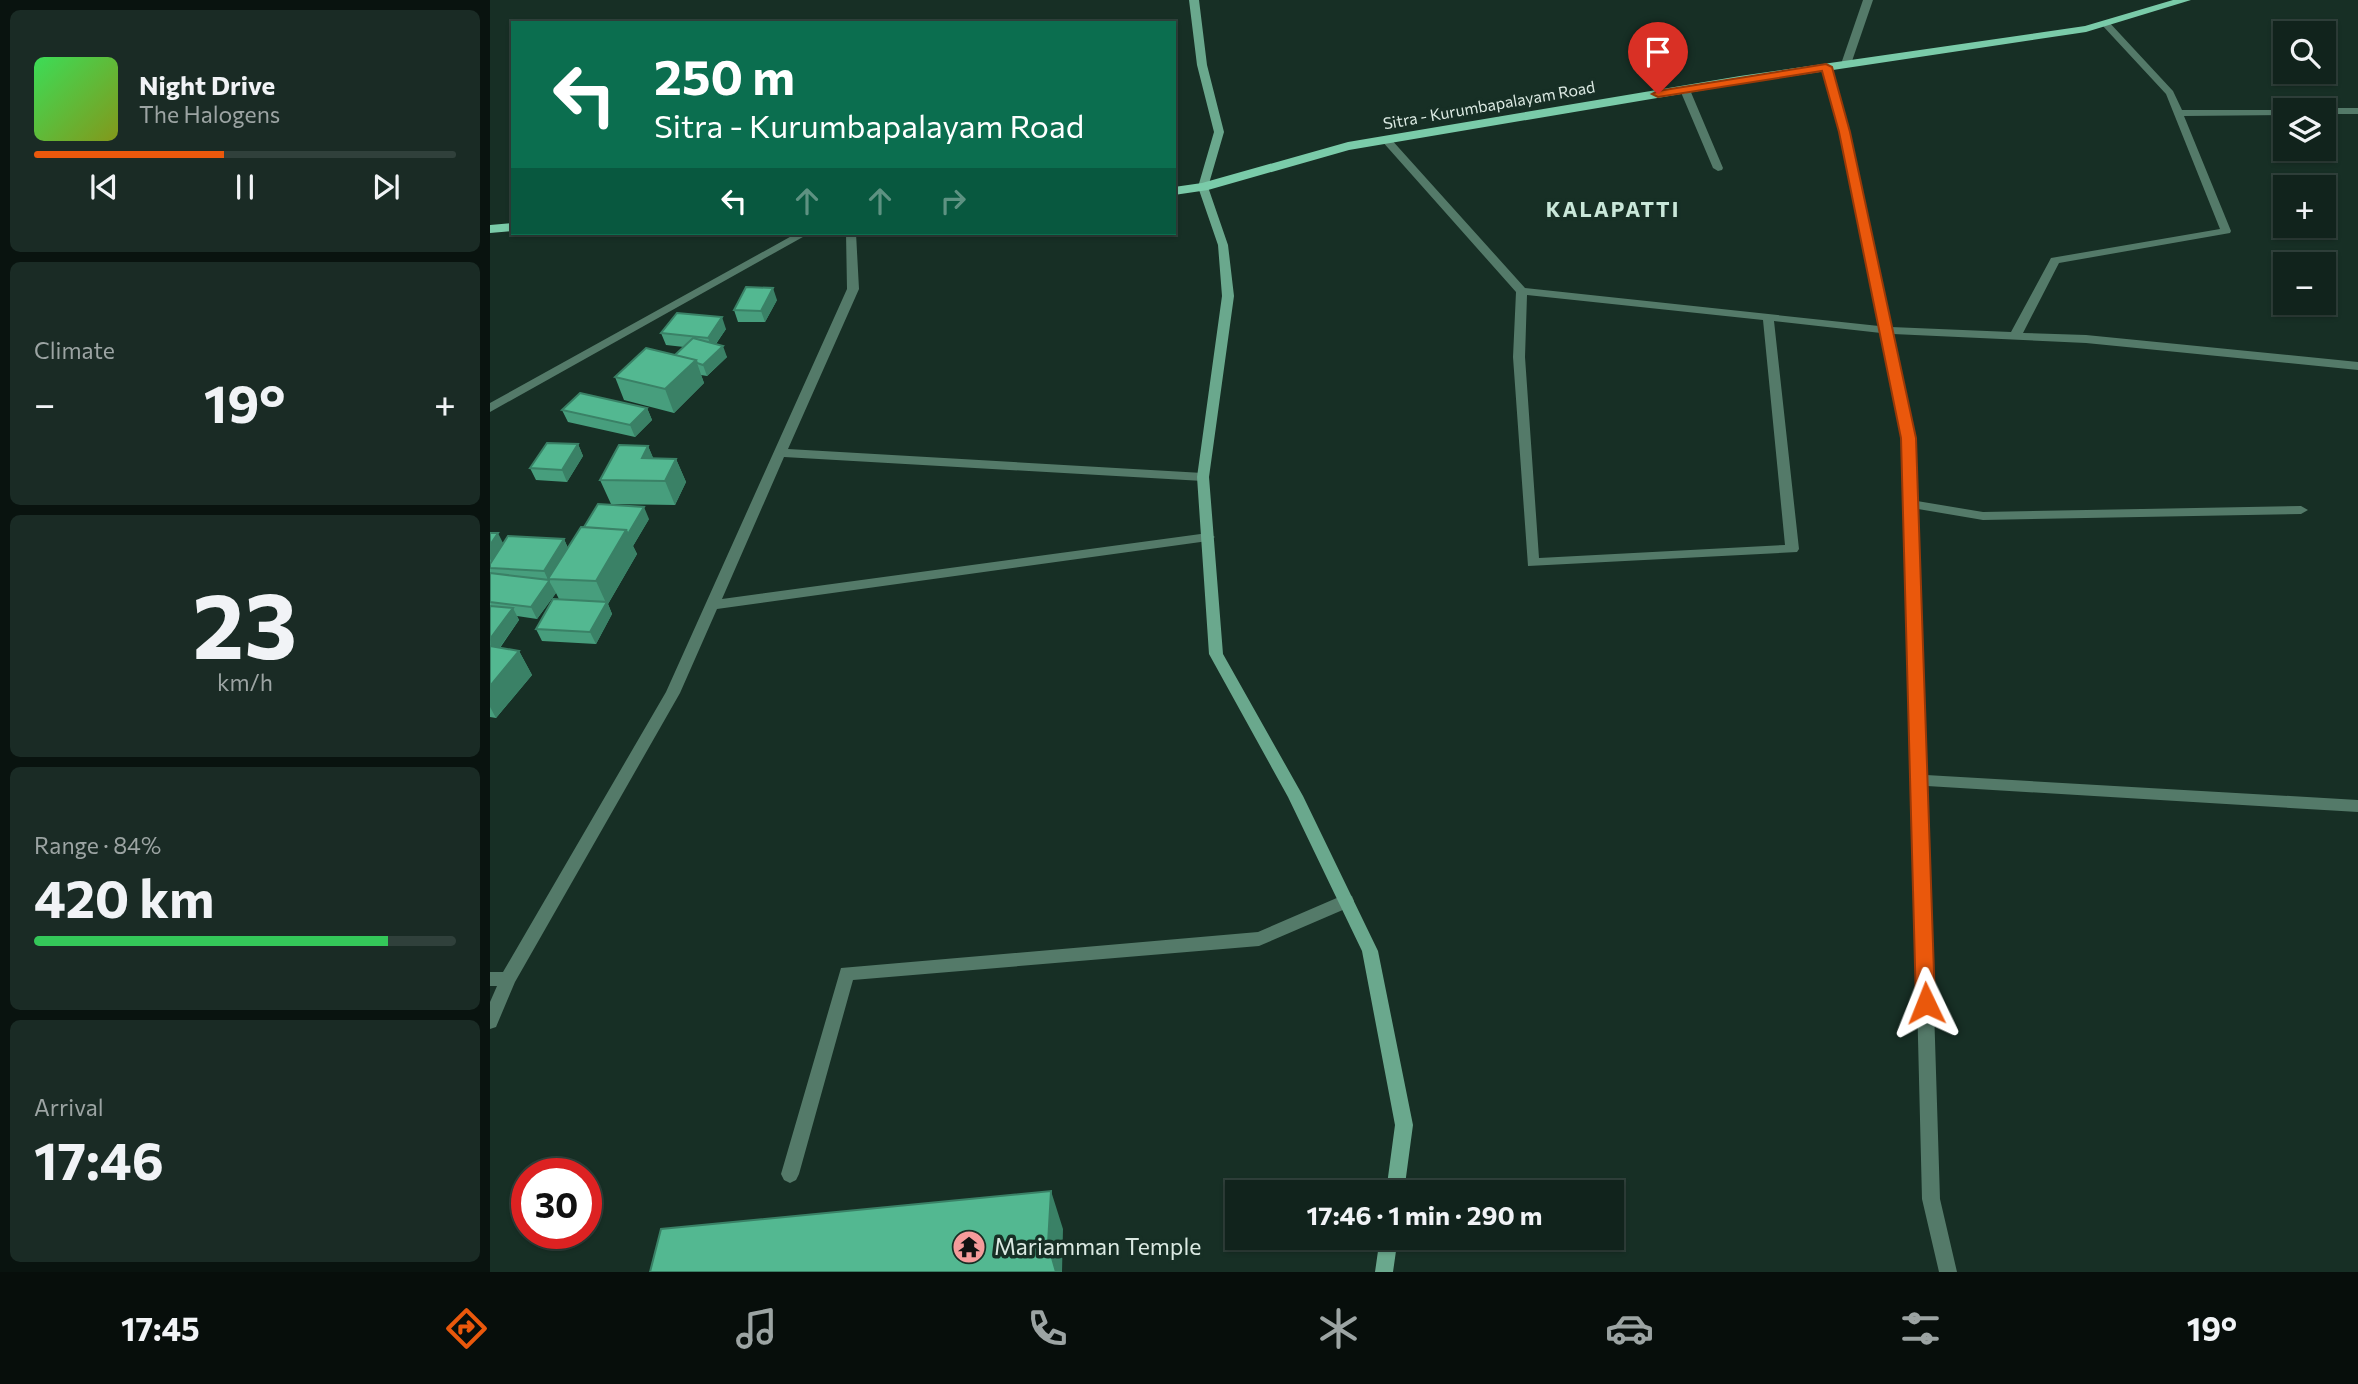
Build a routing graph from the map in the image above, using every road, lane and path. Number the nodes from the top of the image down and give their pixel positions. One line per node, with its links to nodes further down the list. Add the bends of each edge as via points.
1 (1194, 0): 14 (main road, via 1202,65 1219,132)
2 (1868, 0): 5 (street)
3 (2185, 0): 4 (main road, Sitra - Kurumbapalayam Road)
4 (2105, 23): 5 (main road, Sitra - Kurumbapalayam Road); 11 (street, via 2170,93)
5 (1846, 64): 6 (main road, Sitra - Kurumbapalayam Road)
6 (1826, 67): 7 (main road, Sitra - Kurumbapalayam Road); 22 (street)
7 (1685, 89): 12 (main road, Sitra - Kurumbapalayam Road); 13 (street)
8 (2336, 111): 9 (street)
9 (2358, 111)
10 (2273, 112): 11 (street)
11 (2178, 113): 23 (street, via 2226,231 2055,260)
12 (1386, 140): 14 (main road, Sitra - Kurumbapalayam Road, via 1348,146); 20 (street)
13 (1718, 168)
14 (1203, 187): 15 (main road, Sitra - Kurumbapalayam Road); 27 (main road, via 1223,245 1228,296)
15 (1176, 191)
16 (511, 228): 17 (main road)
17 (490, 229)
18 (800, 235): 25 (street)
19 (851, 235): 26 (street, via 853,289)
20 (1522, 291): 21 (street); 21 (street, via 1519,357 1533,563 1792,549)
21 (1768, 317): 22 (street)
22 (1886, 330): 23 (street); 28 (street, via 1909,438)
23 (2015, 336): 24 (street, via 2086,338)
24 (2358, 366)
25 (490, 408)
26 (780, 453): 27 (street); 31 (street)
27 (1203, 477): 30 (main road)
28 (1911, 504): 29 (street, via 1983,516); 32 (street)
29 (2301, 510)
30 (1208, 537): 31 (street); 34 (main road, via 1216,654 1295,796)
31 (712, 605): 36 (street, via 673,693)
32 (1919, 780): 33 (street); 42 (street, via 1931,1199)
33 (2358, 806)
34 (1346, 901): 38 (street, via 1259,939 847,973); 39 (main road, via 1370,951 1404,1125)
35 (490, 979): 36 (street)
36 (508, 979): 37 (street)
37 (490, 1022)
38 (790, 1174)
39 (1397, 1180)
40 (1387, 1250): 41 (main road)
41 (1384, 1272)
42 (1948, 1272)

